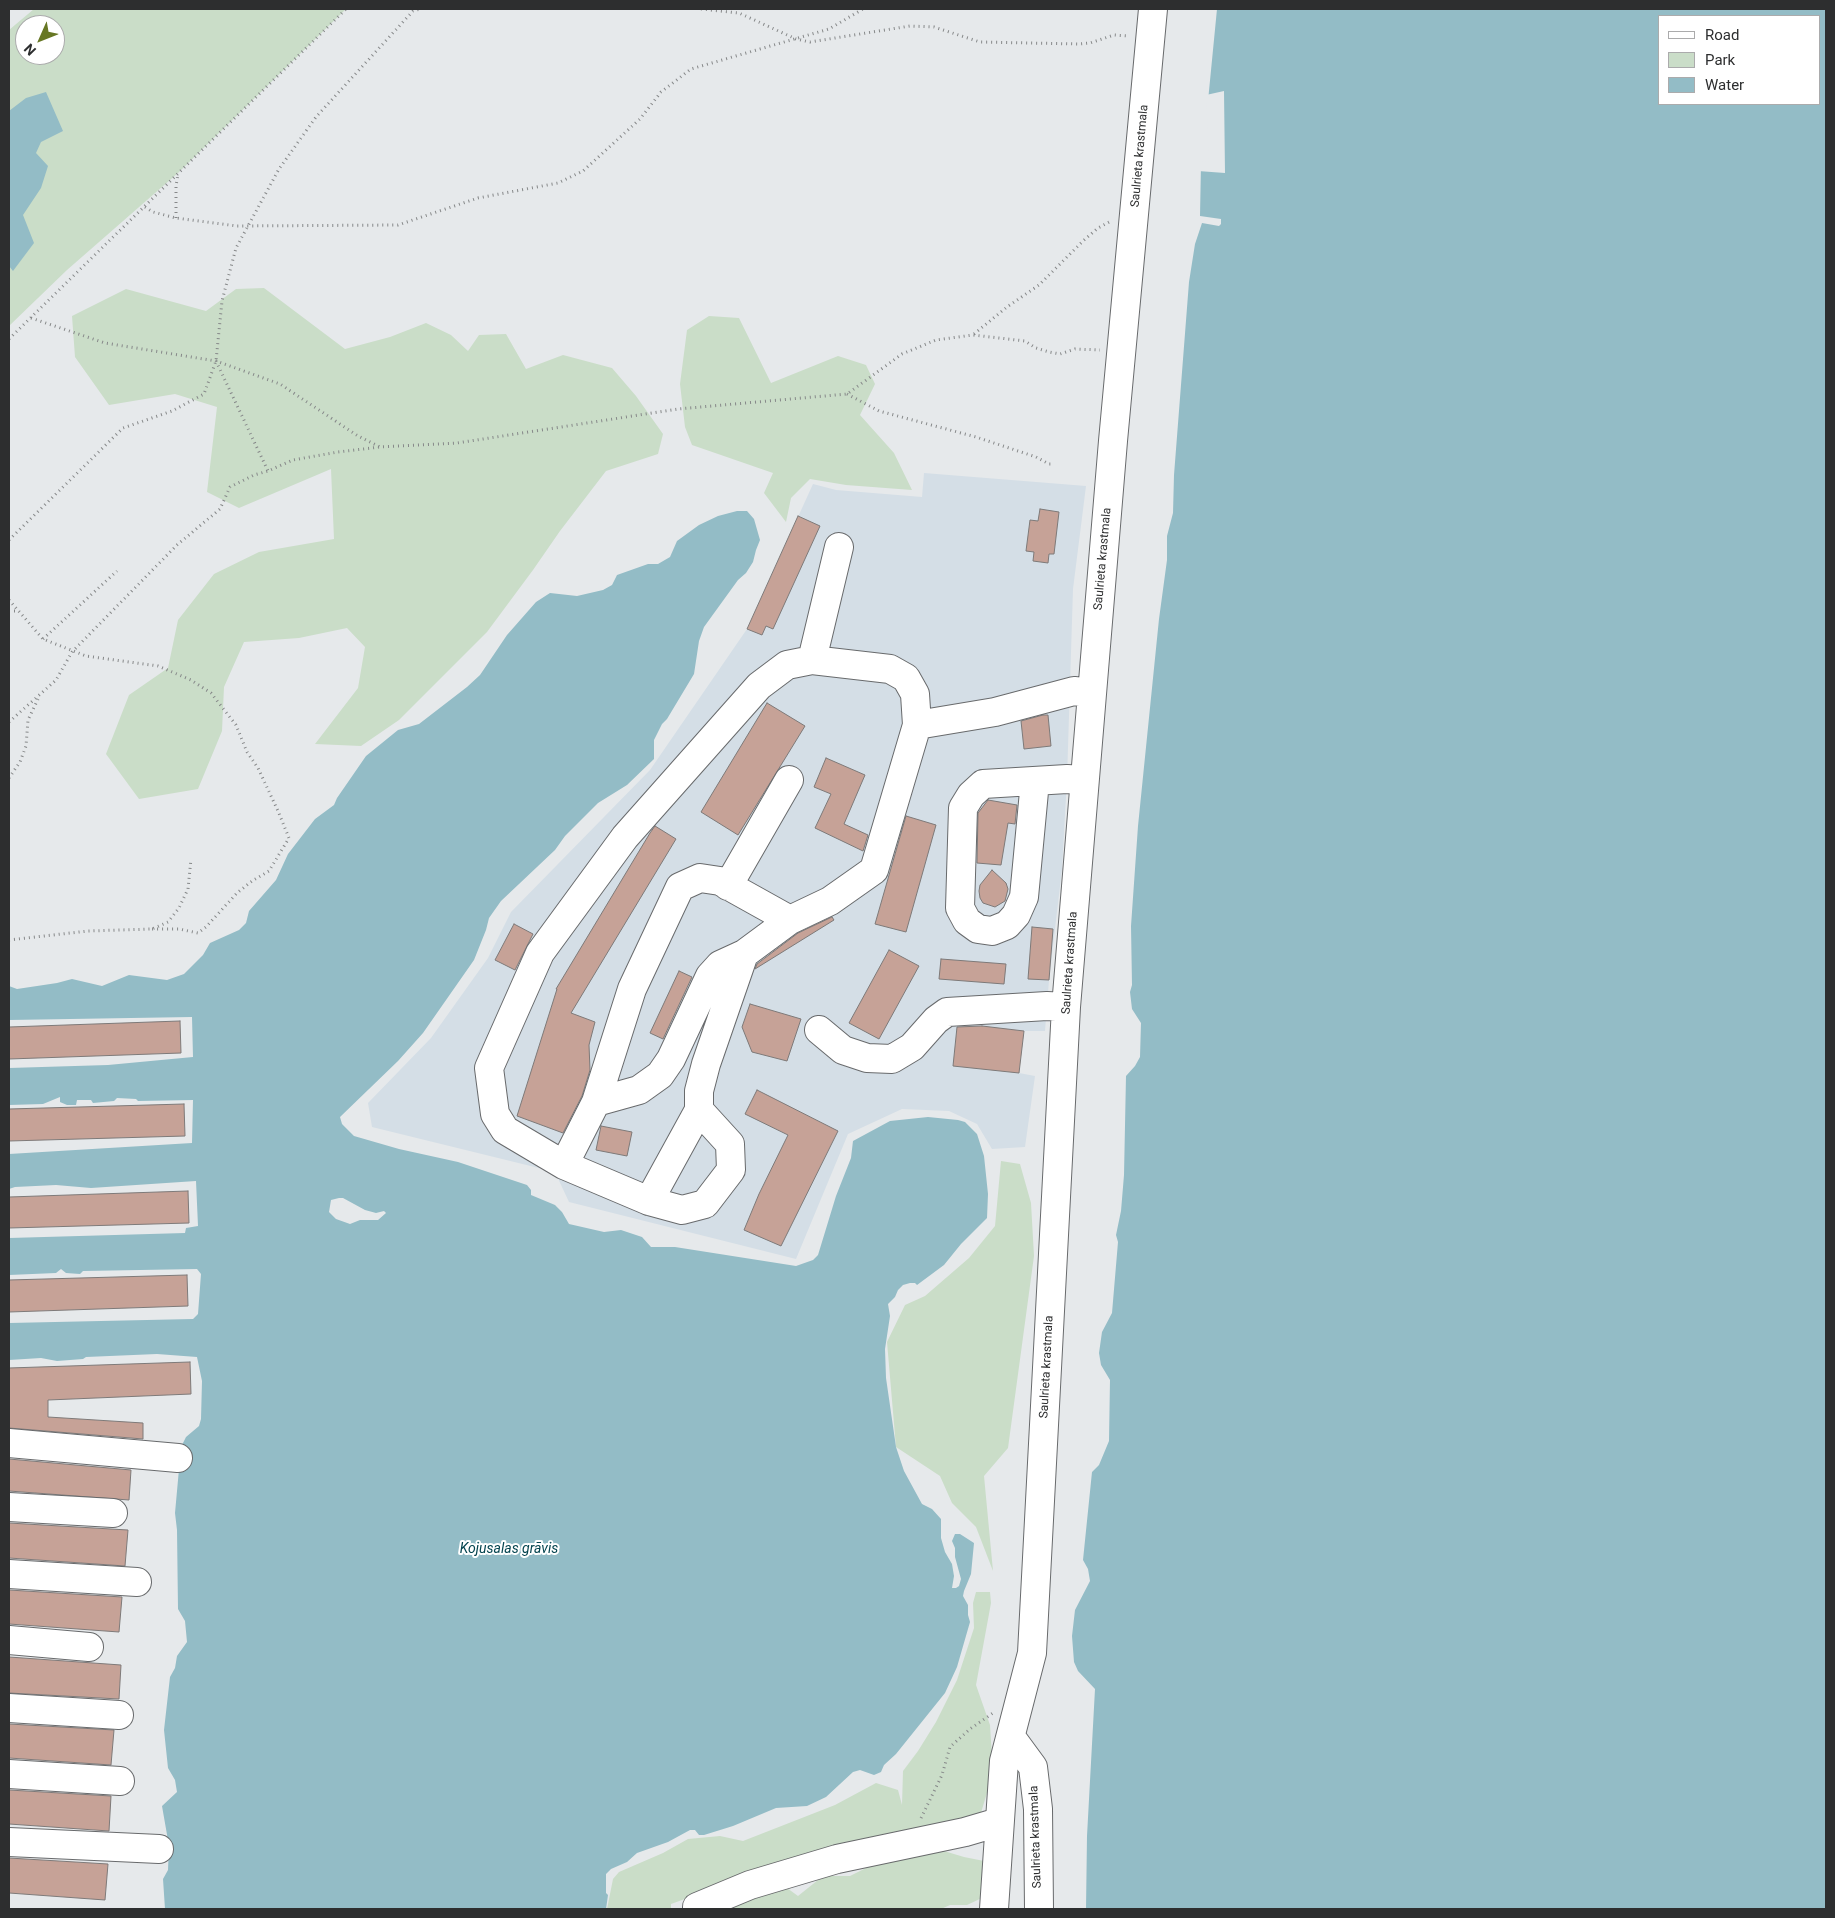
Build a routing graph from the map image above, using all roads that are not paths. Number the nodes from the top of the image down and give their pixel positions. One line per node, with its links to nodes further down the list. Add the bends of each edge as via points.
1 (1153, 9): 4 (street, Saulrieta krastmala)
2 (839, 548): 3 (street)
3 (812, 660): 5 (street, via 890,669 906,678 915,694); 16 (street, via 786,665 759,686 625,837 540,953 489,1068 495,1114 505,1130)
4 (1092, 692): 5 (street, via 1074,691 995,712); 7 (street, Saulrieta krastmala)
5 (917, 726): 10 (street, via 874,870 830,901)
6 (789, 780): 9 (street)
7 (1084, 780): 8 (street); 12 (street, Saulrieta krastmala)
8 (1035, 781): 8 (street, via 1024,897 1016,915 1007,925 992,931 978,929 967,921 960,908 963,808 970,795 983,784)
9 (728, 886): 10 (street); 14 (street, via 720,881 700,878 680,887 632,989)
10 (790, 920): 11 (street)
11 (744, 954): 14 (street, via 720,965 710,976 671,1059 660,1075 639,1090); 15 (street, via 706,1064 699,1091)
12 (1066, 1007): 13 (street, via 947,1012 912,1046 892,1059 867,1058 843,1050); 28 (street, Saulrieta krastmala, via 1032,1653)
13 (818, 1030)
14 (596, 1102): 16 (street)
15 (699, 1110): 17 (street); 17 (street, via 730,1144 731,1170 704,1204 682,1210)
16 (564, 1165): 17 (street)
17 (649, 1201)
18 (9, 1443): 19 (street)
19 (178, 1458)
20 (9, 1507): 21 (street)
21 (114, 1514)
22 (9, 1574): 23 (street)
23 (136, 1582)
24 (9, 1640): 25 (street)
25 (89, 1647)
26 (9, 1708): 27 (street)
27 (119, 1715)
28 (1011, 1738): 31 (street, via 1004,1761); 36 (street, Saulrieta krastmala, via 1033,1767 1038,1810)
29 (9, 1774): 30 (street)
30 (120, 1781)
31 (999, 1822): 34 (street, via 837,1859 750,1885); 35 (street)
32 (9, 1842): 33 (street)
33 (159, 1849)
34 (696, 1909)
35 (994, 1909)
36 (1039, 1909)

